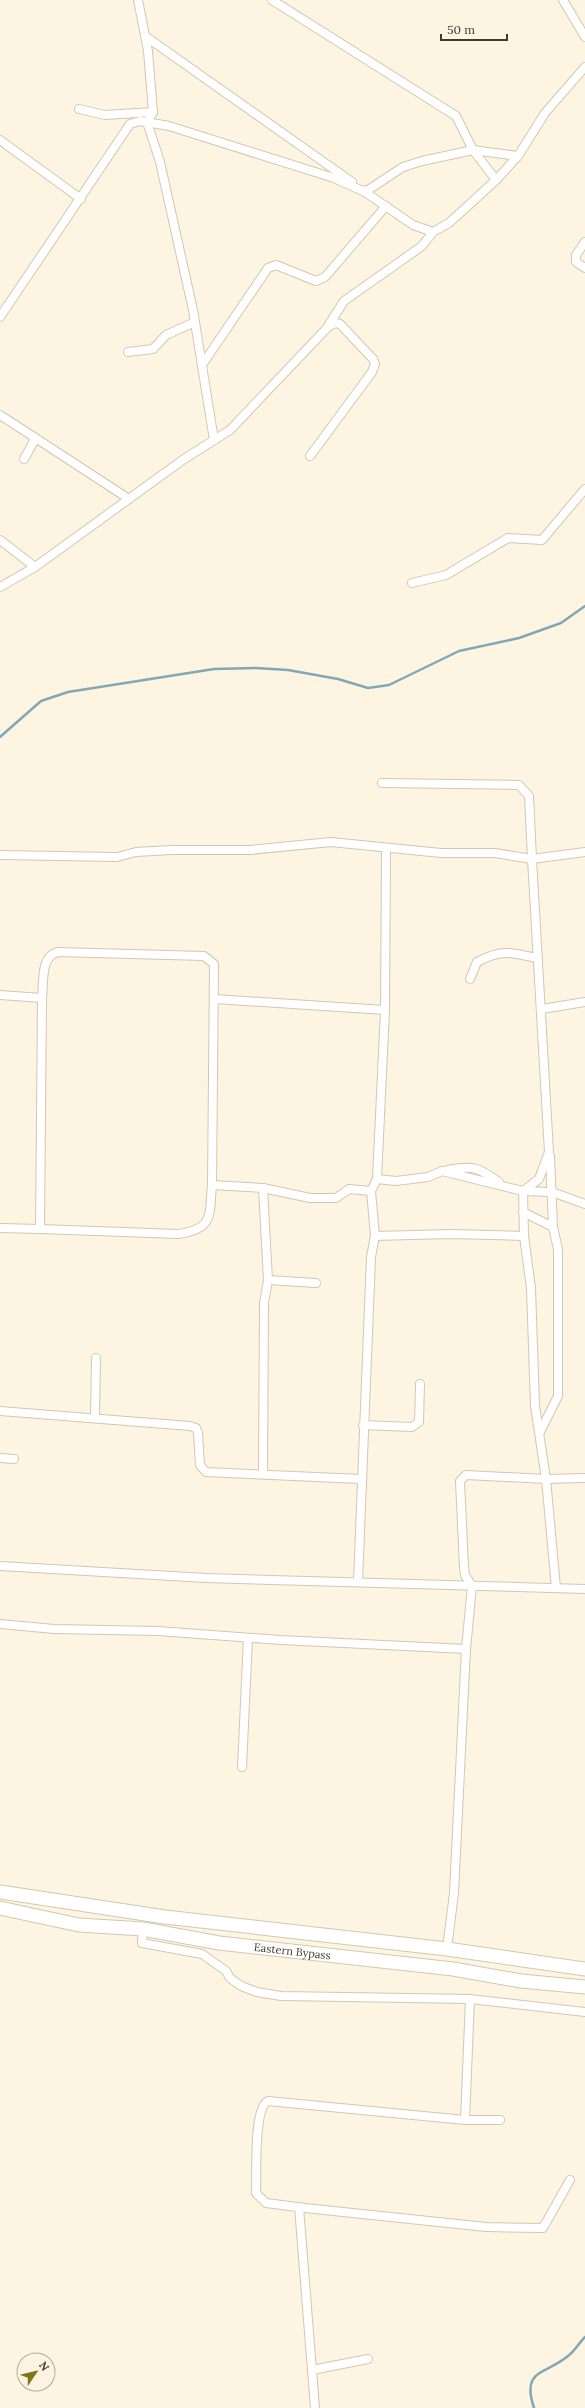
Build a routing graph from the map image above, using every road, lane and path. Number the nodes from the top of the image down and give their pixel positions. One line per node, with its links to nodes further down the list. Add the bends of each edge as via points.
1 (138, 0): 4 (street)
2 (272, 0): 11 (street, via 332,40 445,107 456,116)
3 (563, 0): 5 (street)
4 (145, 36): 8 (street); 14 (street)
5 (585, 37)
6 (585, 67): 12 (street, via 545,114)
7 (79, 109): 8 (street, via 105,115)
8 (153, 112): 9 (street)
9 (147, 122): 14 (street, via 169,126 327,176); 15 (street, via 136,120 130,124); 21 (street, via 160,162)
10 (0, 140): 15 (street)
11 (474, 150): 12 (street); 13 (street); 14 (street, via 403,167)
12 (518, 156): 13 (street)
13 (496, 180): 17 (street, via 449,223)
14 (366, 192): 16 (street)
15 (80, 199): 20 (street)
16 (386, 206): 17 (street, via 413,225); 24 (street, via 326,277 316,281 276,265 268,268)
17 (433, 232): 22 (street, via 422,246 344,301)
18 (585, 242): 19 (street, via 576,254 576,262)
19 (585, 268)
20 (0, 317)
21 (195, 322): 23 (street, via 166,335 153,349); 24 (street)
22 (328, 327): 27 (street, via 230,430); 28 (street, via 335,323 340,324 375,364 372,372)
23 (128, 352)
24 (202, 365): 27 (street)
25 (0, 415): 26 (street)
26 (34, 437): 29 (street); 31 (street)
27 (214, 440): 31 (street)
28 (310, 456)
29 (24, 459)
30 (585, 489): 34 (street, via 542,540 508,538 446,575)
31 (129, 499): 33 (street)
32 (0, 540): 33 (street)
33 (35, 567): 35 (street)
34 (412, 583)
35 (0, 587)
36 (382, 783): 40 (street, via 517,784 523,787 529,796)
37 (386, 848): 39 (street, via 331,842 250,850 136,852 118,857); 40 (street, via 441,853 495,853); 48 (street)
38 (585, 852): 40 (street)
39 (0, 856)
40 (532, 859): 41 (street)
41 (536, 958): 42 (street, via 506,952 491,954 477,962); 47 (street)
42 (470, 979)
43 (0, 995): 44 (street)
44 (42, 998): 45 (street, via 46,960 51,953 58,952 204,956 214,964); 60 (street)
45 (215, 999): 48 (street); 51 (street)
46 (585, 1002): 47 (street)
47 (542, 1009): 49 (street, via 543,1072 549,1114)
48 (385, 1010): 50 (street)
49 (549, 1152): 54 (street, via 539,1179); 55 (street)
50 (377, 1178): 53 (street); 54 (street, via 396,1181 428,1177 442,1171)
51 (212, 1185): 52 (street); 60 (street, via 209,1215 204,1225 190,1232 178,1234)
52 (263, 1188): 53 (street, via 310,1198 336,1198 349,1189); 63 (street)
53 (371, 1191): 61 (street)
54 (523, 1191): 55 (street); 57 (street)
55 (552, 1192): 56 (street); 59 (street)
56 (585, 1204)
57 (523, 1212): 59 (street); 62 (street)
58 (0, 1228): 60 (street)
59 (553, 1228): 70 (street, via 558,1249 558,1396)
60 (40, 1229)
61 (375, 1236): 62 (street); 69 (street, via 371,1257)
62 (524, 1236): 70 (street, via 531,1288 535,1406)
63 (268, 1280): 64 (street); 73 (street, via 264,1303)
64 (316, 1283)
65 (96, 1358): 68 (street)
66 (420, 1384): 69 (street, via 419,1422 412,1427)
67 (0, 1411): 68 (street)
68 (95, 1418): 73 (street, via 190,1426 196,1428 198,1433 202,1469 206,1472)
69 (363, 1425): 75 (street)
70 (540, 1432): 76 (street)
71 (0, 1458): 72 (street)
72 (14, 1459)
73 (262, 1473): 75 (street)
74 (585, 1478): 76 (street)
75 (361, 1479): 78 (street)
76 (546, 1479): 79 (street, via 466,1475 462,1478 460,1481 464,1567 465,1575); 80 (street)
77 (0, 1566): 78 (street, via 206,1578)
78 (358, 1582): 79 (street)
79 (472, 1586): 80 (street); 84 (street)
80 (556, 1588): 81 (street)
81 (585, 1589)
82 (0, 1624): 83 (street)
83 (248, 1638): 84 (street); 85 (street)
84 (466, 1649): 90 (street, via 454,1893)
85 (242, 1767)
86 (0, 1892): 89 (main road, Eastern Bypass, via 165,1917)
87 (0, 1908): 88 (main road, Eastern Bypass, via 79,1925)
88 (143, 1929): 91 (main road, Eastern Bypass, via 219,1943); 94 (street, via 142,1943 202,1954 226,1970 230,1978 257,1992 289,1996)
89 (417, 1946): 90 (main road, Eastern Bypass); 91 (main road)
90 (447, 1949): 92 (main road, Eastern Bypass)
91 (415, 1966): 93 (main road, Eastern Bypass)
92 (585, 1969)
93 (585, 1987)
94 (470, 1999): 95 (street); 96 (street)
95 (585, 2012)
96 (465, 2120): 97 (street); 99 (street, via 268,2100 264,2103 258,2126 256,2193 266,2203)
97 (500, 2120)
98 (570, 2180): 99 (street, via 543,2228 486,2227)
99 (299, 2207): 101 (street)
100 (368, 2359): 101 (street)
101 (312, 2370): 102 (street)
102 (315, 2408)

